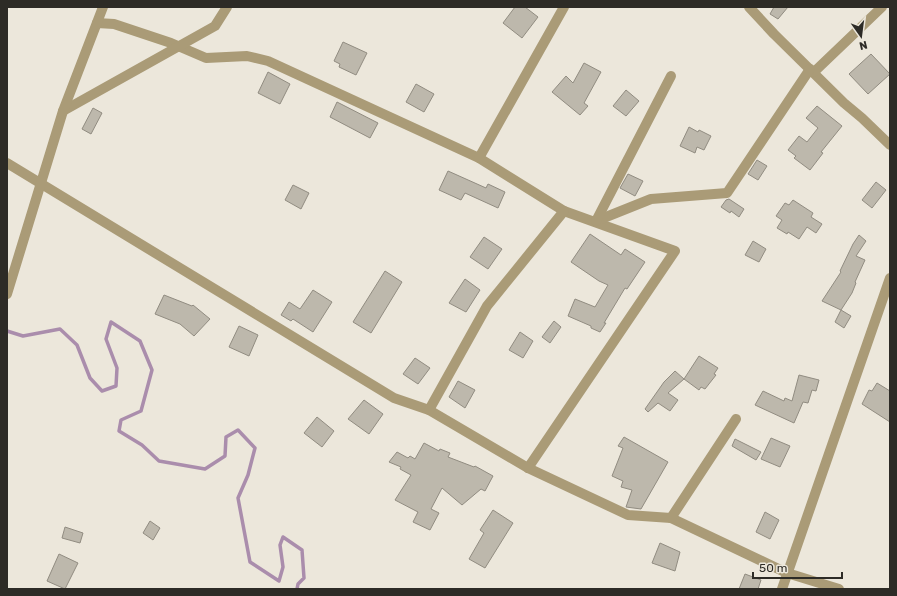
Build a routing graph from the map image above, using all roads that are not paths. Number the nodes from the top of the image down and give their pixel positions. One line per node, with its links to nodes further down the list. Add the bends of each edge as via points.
1 (103, 7): 6 (street)
2 (227, 7): 7 (street, via 215,26)
3 (564, 7): 12 (street)
4 (749, 7): 8 (street)
5 (882, 7): 8 (street)
6 (97, 23): 7 (street, via 114,24); 10 (street)
7 (178, 46): 10 (street); 12 (street, via 206,58 247,56 268,61)
8 (812, 71): 11 (street); 16 (street, via 727,193 651,199)
9 (671, 76): 16 (street)
10 (63, 111): 14 (street)
11 (890, 145)
12 (479, 158): 15 (street)
13 (7, 163): 14 (street)
14 (42, 183): 18 (street); 19 (street, via 394,398)
15 (564, 211): 16 (street); 19 (street, via 487,306)
16 (596, 221): 21 (street, via 675,251)
17 (890, 278): 23 (street)
18 (7, 294)
19 (429, 410): 21 (street)
20 (736, 419): 22 (street)
21 (528, 468): 22 (street, via 628,516)
22 (671, 518): 23 (street)
23 (787, 573): 24 (street); 25 (street)
24 (782, 589)
25 (839, 589)

